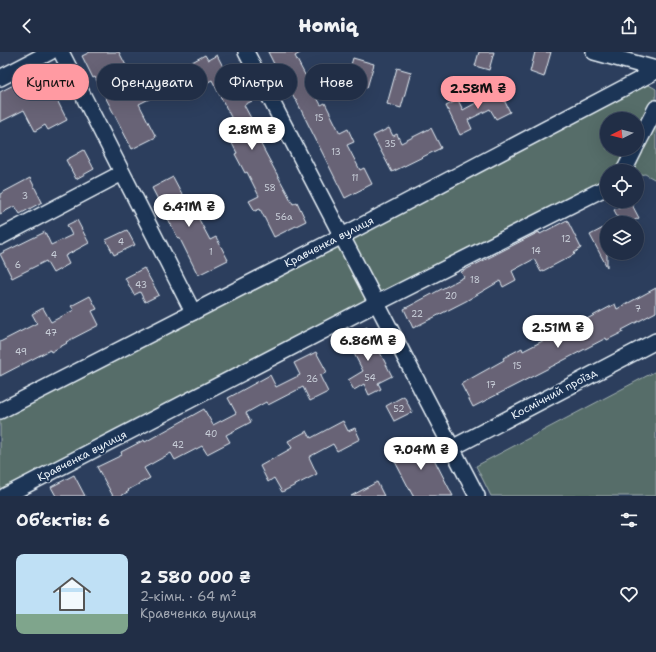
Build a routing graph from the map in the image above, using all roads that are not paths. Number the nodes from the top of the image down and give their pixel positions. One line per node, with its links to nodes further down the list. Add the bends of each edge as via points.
1 (50, 52): 6 (street)
2 (61, 52): 9 (street)
3 (246, 52): 11 (street)
4 (594, 52): 5 (street)
5 (656, 70): 11 (street, Кравченка вулиця)
6 (0, 78)
7 (656, 108): 8 (street)
8 (644, 131)
9 (122, 173): 12 (street); 14 (street)
10 (600, 190): 13 (street, Кравченка вулиця)
11 (342, 236): 13 (street); 14 (street, Кравченка вулиця)
12 (0, 237)
13 (376, 303): 17 (street); 18 (street, Кравченка вулиця)
14 (192, 312): 16 (street, Кравченка вулиця)
15 (656, 340): 17 (street, Космічний проїзд)
16 (0, 411)
17 (452, 448): 19 (street)
18 (5, 496)
19 (477, 496)

